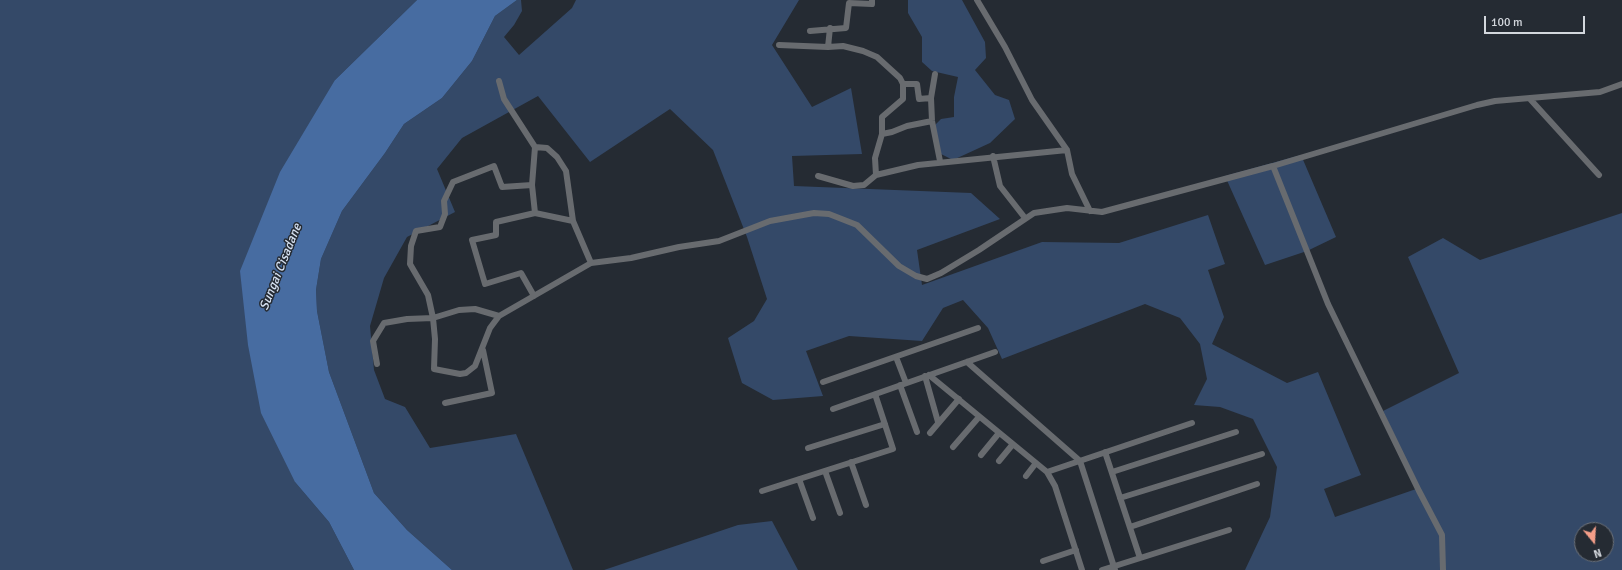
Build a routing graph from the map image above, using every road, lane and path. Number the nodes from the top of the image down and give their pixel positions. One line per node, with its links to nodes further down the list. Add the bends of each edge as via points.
1 (872, 0): 3 (street, via 872,4 849,3 846,28)
2 (977, 0): 16 (street, via 1032,100)
3 (830, 28): 4 (street); 6 (street)
4 (810, 31)
5 (779, 45): 6 (street)
6 (828, 47): 9 (street, via 843,46 877,57 900,78)
7 (935, 74): 11 (street)
8 (499, 81): 15 (street, via 504,99)
9 (903, 84): 11 (street, via 917,84 919,99); 14 (street, via 903,99 882,117)
10 (1622, 84): 12 (street, via 1600,92)
11 (931, 98): 13 (street)
12 (1530, 99): 19 (street, via 1477,105); 21 (street)
13 (932, 121): 14 (street); 18 (street)
14 (882, 134): 20 (street, via 875,158)
15 (535, 147): 23 (street); 27 (street, via 547,148 566,171)
16 (1067, 150): 17 (street); 24 (street, via 1072,174)
17 (993, 156): 18 (street); 26 (street, via 1000,186)
18 (940, 161): 20 (street)
19 (1273, 166): 24 (street, via 1102,212); 82 (street, via 1328,304 1442,535)
20 (876, 175): 22 (street, via 864,185 853,186)
21 (1599, 175)
22 (818, 176)
23 (532, 185): 25 (street); 31 (street, via 502,187 494,166 453,182 444,201 446,214 440,227 416,232 411,246 410,264 428,295)
24 (1090, 211): 26 (street, via 1067,208 1034,213)
25 (535, 213): 27 (street); 29 (street, via 496,222 496,236 472,240 485,284 521,273)
26 (1025, 218): 28 (street, via 979,250 927,279 899,266 857,225 829,214 814,213 770,221 719,241)
27 (573, 220): 28 (street)
28 (591, 263): 29 (street)
29 (534, 296): 30 (street)
30 (499, 316): 31 (street, via 475,309 459,310); 33 (street, via 490,328)
31 (434, 318): 33 (street, via 434,369 466,373 475,366); 37 (street, via 384,323 373,341)
32 (978, 328): 35 (street)
33 (483, 348): 43 (street, via 492,394)
34 (995, 352): 36 (street)
35 (896, 357): 39 (street); 40 (street)
36 (967, 362): 38 (street); 60 (street)
37 (377, 364)
38 (927, 376): 40 (street); 42 (street); 46 (street)
39 (823, 382)
40 (903, 384): 41 (street); 49 (street)
41 (875, 394): 44 (street); 48 (street)
42 (959, 399): 45 (street); 46 (street)
43 (445, 403)
44 (833, 409)
45 (979, 417): 51 (street); 54 (street)
46 (938, 422): 52 (street)
47 (1192, 423): 56 (street)
48 (885, 424): 55 (street); 61 (street, via 893,449)
49 (916, 432)
50 (1236, 432): 65 (street)
51 (999, 433): 53 (street); 58 (street)
52 (930, 434)
53 (1013, 444): 59 (street); 62 (street)
54 (953, 447)
55 (808, 448)
56 (1105, 452): 60 (street); 65 (street)
57 (1262, 454): 70 (street)
58 (981, 455)
59 (999, 461)
60 (1080, 461): 64 (street); 79 (street)
61 (851, 462): 63 (street); 71 (street)
62 (1036, 463): 64 (street); 66 (street)
63 (825, 471): 67 (street); 72 (street)
64 (1047, 472): 76 (street, via 1055,486)
65 (1112, 472): 70 (street)
66 (1026, 476)
67 (799, 479): 69 (street); 73 (street)
68 (1257, 484): 74 (street)
69 (762, 491)
70 (1120, 498): 74 (street)
71 (866, 505)
72 (840, 512)
73 (813, 518)
74 (1130, 527): 77 (street)
75 (1229, 530): 77 (street)
76 (1076, 550): 78 (street); 80 (street)
77 (1140, 558): 79 (street)
78 (1043, 561)
79 (1114, 568): 81 (street)
80 (1082, 570)
81 (1102, 570)
82 (1444, 570)

